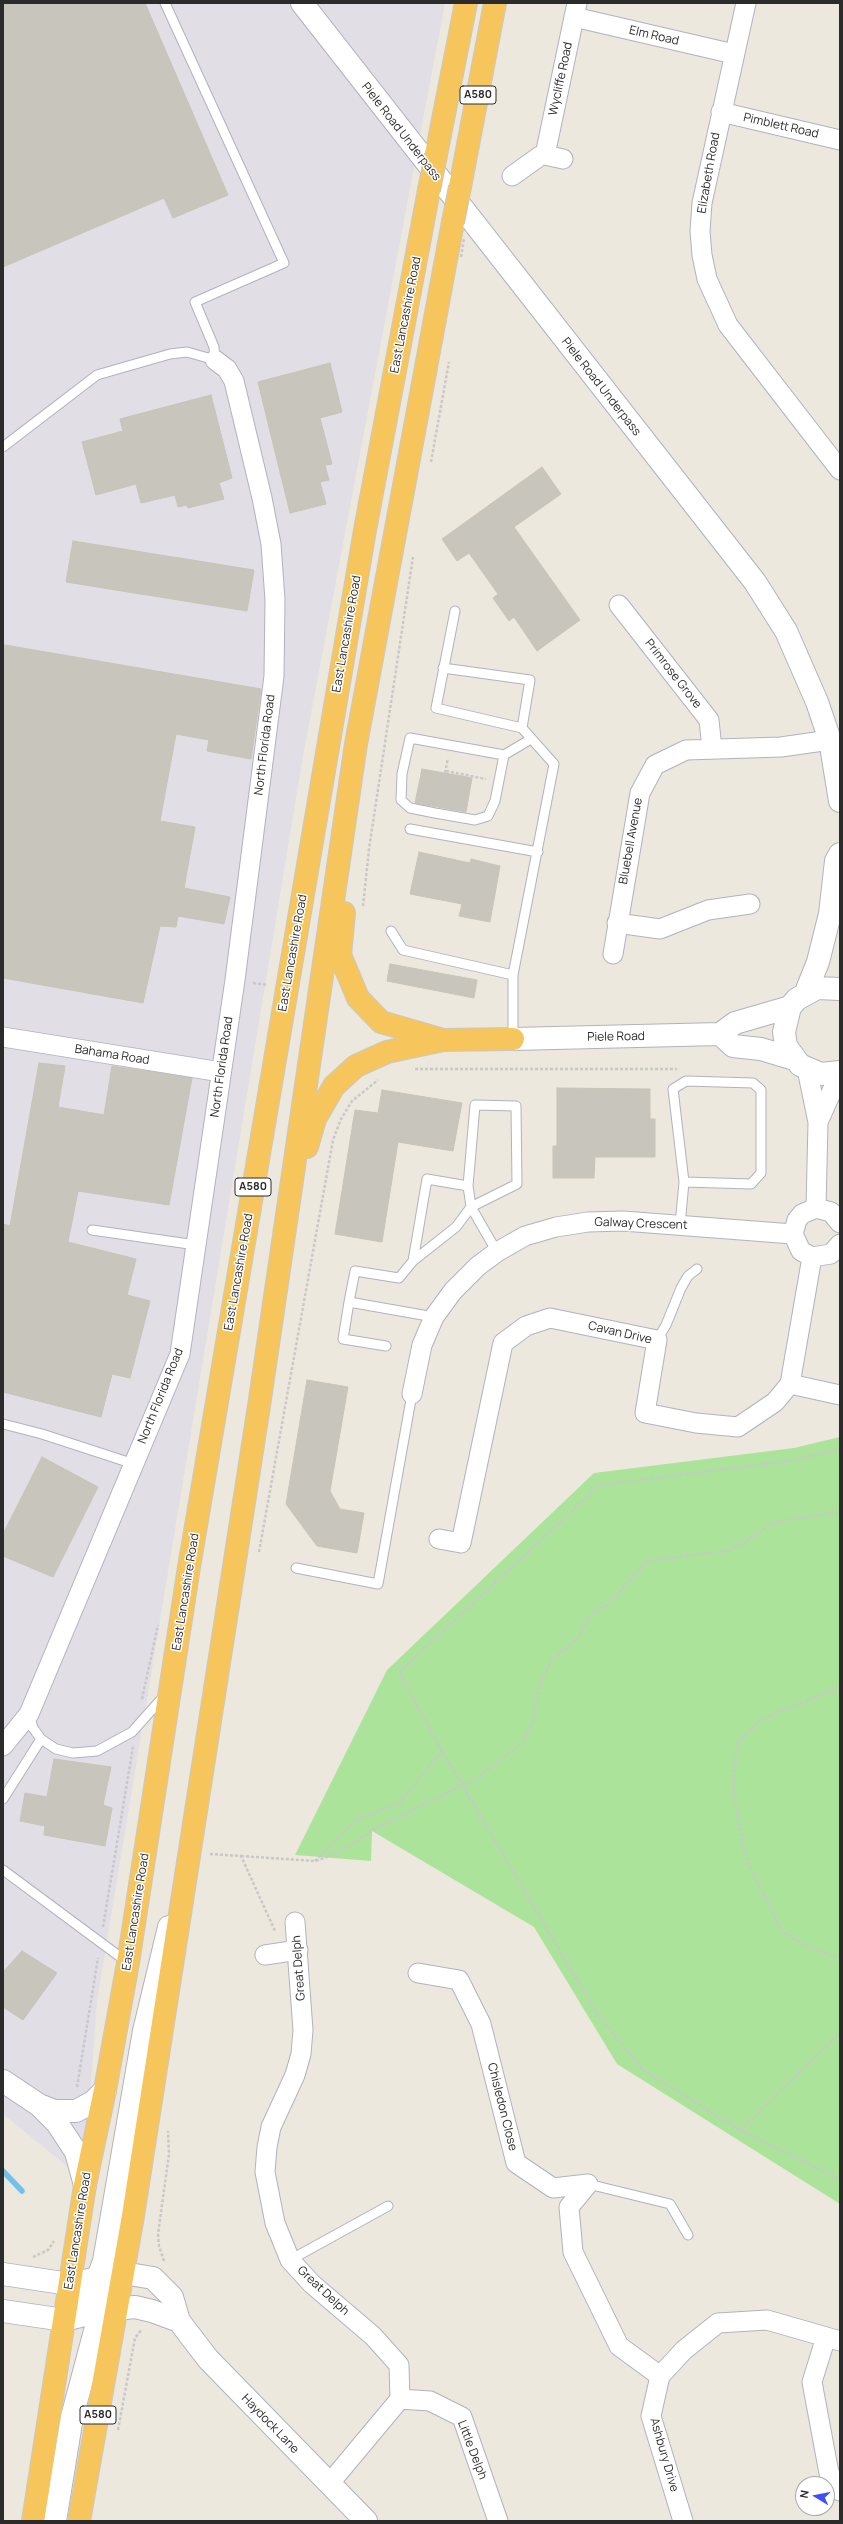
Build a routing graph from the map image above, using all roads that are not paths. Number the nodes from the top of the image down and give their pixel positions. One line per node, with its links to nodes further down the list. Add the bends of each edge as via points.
1 (165, 3): 11 (lane, via 284,263 194,302 214,347)
2 (302, 3): 19 (street, Piele Road Underpass, via 755,582 801,662)
3 (466, 3): 69 (highway, East Lancashire Road / A580, bridge, via 362,545)
4 (495, 3): 20 (highway, A580, bridge)
5 (746, 3): 7 (street, Elizabeth Road)
6 (576, 10): 7 (street, Elm Road); 10 (street, Wycliffe Road, via 554,157)
7 (734, 54): 8 (street, Elizabeth Road)
8 (721, 112): 9 (street, Pimblett Road); 13 (street, Elizabeth Road, via 702,203 700,231 707,279 728,325)
9 (840, 140)
10 (512, 176)
11 (215, 360): 12 (lane, via 187,352 170,354 97,375); 40 (street, North Florida Road, via 227,369 234,381 271,544 275,600 274,676)
12 (3, 447)
13 (840, 470)
14 (620, 605): 21 (street, Primrose Grove, via 709,720)
15 (455, 611): 16 (lane)
16 (443, 668): 17 (lane, via 436,708); 17 (lane, via 530,680)
17 (522, 728): 18 (lane)
18 (531, 739): 22 (lane); 25 (lane, via 554,764)
19 (830, 740): 21 (street, Bluebell Avenue, via 781,747); 23 (street, Piele Road Underpass)
20 (356, 744): 38 (highway, via 340,955 358,998 381,1022); 47 (highway, A580)
21 (712, 749): 28 (street, Bluebell Avenue, via 686,750 655,765 640,793)
22 (504, 756): 22 (lane, via 410,738 402,774 401,800 410,808 475,820 488,816 495,801)
23 (840, 801)
24 (410, 829): 25 (lane)
25 (538, 852): 31 (lane)
26 (840, 854): 33 (street, via 836,862 828,921 818,962)
27 (750, 904): 28 (street, via 708,910 660,929)
28 (617, 924): 30 (street, Bluebell Avenue)
29 (391, 931): 31 (lane, via 403,950)
30 (613, 954)
31 (513, 975): 37 (lane)
32 (840, 989): 33 (street, via 817,988)
33 (806, 992): 34 (street)
34 (790, 1007): 35 (street, via 735,1023); 39 (street, via 784,1032 786,1046)
35 (720, 1034): 37 (street, Piele Road); 39 (street, via 733,1046 761,1049)
36 (3, 1038): 40 (street, Bahama Road)
37 (513, 1039): 38 (highway)
38 (443, 1040): 47 (highway, via 386,1052 356,1066 334,1086 315,1119)
39 (800, 1064): 41 (street, via 821,1074); 42 (street)
40 (221, 1072): 53 (street, North Florida Road)
41 (840, 1072): 42 (street)
42 (818, 1122): 46 (street)
43 (684, 1182): 43 (lane, via 673,1089 686,1081 753,1083 761,1090 761,1173 751,1184); 49 (lane)
44 (468, 1186): 45 (lane); 45 (lane, via 475,1105 516,1106 517,1184); 56 (lane, via 427,1179)
45 (471, 1207): 54 (lane); 56 (lane, via 456,1227)
46 (816, 1208): 48 (street, via 831,1212); 51 (street, via 802,1214 797,1220)
47 (286, 1223): 74 (highway, A580)
48 (840, 1223)
49 (680, 1225): 51 (street, Galway Crescent); 54 (street, Galway Crescent, via 623,1221 588,1222 556,1227 525,1236)
50 (92, 1230): 53 (lane)
51 (793, 1234): 55 (street, via 801,1251)
52 (840, 1244): 55 (street, via 831,1254)
53 (196, 1245): 66 (street, North Florida Road, via 180,1354)
54 (497, 1252): 59 (street, Galway Crescent, via 453,1291)
55 (812, 1257): 62 (street, Cavan Drive)
56 (413, 1261): 58 (lane, via 399,1278 355,1271)
57 (697, 1269): 60 (lane, via 688,1276 681,1288)
58 (349, 1302): 59 (lane); 61 (lane, via 343,1339)
59 (434, 1317): 63 (street, Galway Crescent, via 422,1345)
60 (657, 1340): 62 (street, Cavan Drive, via 645,1413 696,1423 738,1427 775,1402); 67 (street, Cavan Drive, via 550,1318 526,1326 503,1343 461,1543)
61 (386, 1346)
62 (790, 1384): 64 (street)
63 (412, 1394): 68 (lane, via 378,1584)
64 (840, 1395)
65 (3, 1424): 66 (lane)
66 (134, 1464): 70 (street, North Florida Road)
67 (439, 1539)
68 (296, 1568)
69 (170, 1689): 71 (lane, via 132,1732 97,1751 73,1753 56,1748); 79 (highway, East Lancashire Road / A580)
70 (29, 1714): 71 (lane, via 33,1728); 72 (street, North Florida Road)
71 (41, 1739): 73 (lane)
72 (3, 1746)
73 (3, 1799)
74 (200, 1843): 89 (highway, A580); 91 (street, via 144,2031 104,2261)
75 (3, 1870): 79 (lane)
76 (295, 1922): 77 (street, Great Delph)
77 (291, 1951): 78 (street); 88 (street, Great Delph, via 303,2030 301,2054 295,2076 271,2127 265,2172 275,2224)
78 (265, 1955)
79 (128, 1963): 82 (highway, East Lancashire Road / A580)
80 (418, 1973): 84 (street, Chisledon Close, via 459,1980 481,2024 516,2163 553,2188)
81 (3, 2081): 83 (street)
82 (105, 2090): 83 (street, via 93,2102 76,2111 54,2111); 85 (highway, East Lancashire Road / A580)
83 (39, 2105): 85 (street, via 69,2140 81,2166)
84 (588, 2184): 87 (lane, via 670,2204); 98 (street, via 569,2207 573,2252 620,2346)
85 (85, 2185): 92 (highway, East Lancashire Road / A580)
86 (388, 2206): 88 (lane)
87 (688, 2235)
88 (290, 2260): 99 (street, Great Delph, via 312,2284 373,2336 399,2365)
89 (123, 2273): 91 (street, Haydock Lane); 93 (highway, A580); 96 (street, Haydock Lane, via 154,2278 172,2297)
90 (3, 2274): 92 (street)
91 (98, 2278): 92 (street, Haydock Lane); 95 (street, via 84,2306)
92 (70, 2284): 95 (highway, East Lancashire Road / A580)
93 (109, 2310): 95 (street); 96 (street, via 134,2308 152,2311); 103 (street, via 72,2417); 104 (highway, A580)
94 (3, 2311): 95 (street)
95 (64, 2320): 102 (highway, East Lancashire Road / A580)
96 (179, 2321): 100 (street, Haydock Lane, via 208,2359)
97 (833, 2339): 98 (street, via 767,2320 718,2323 684,2350); 101 (street, via 812,2382 828,2473)
98 (660, 2376): 107 (street, Ashbury Drive, via 651,2416)
99 (400, 2399): 100 (street); 106 (street, Little Delph, via 430,2401 462,2417)
100 (329, 2484): 105 (street, Haydock Lane)
101 (840, 2492)
102 (33, 2521)
103 (55, 2521)
104 (79, 2521)
105 (366, 2521)
106 (498, 2521)
107 (683, 2521)

